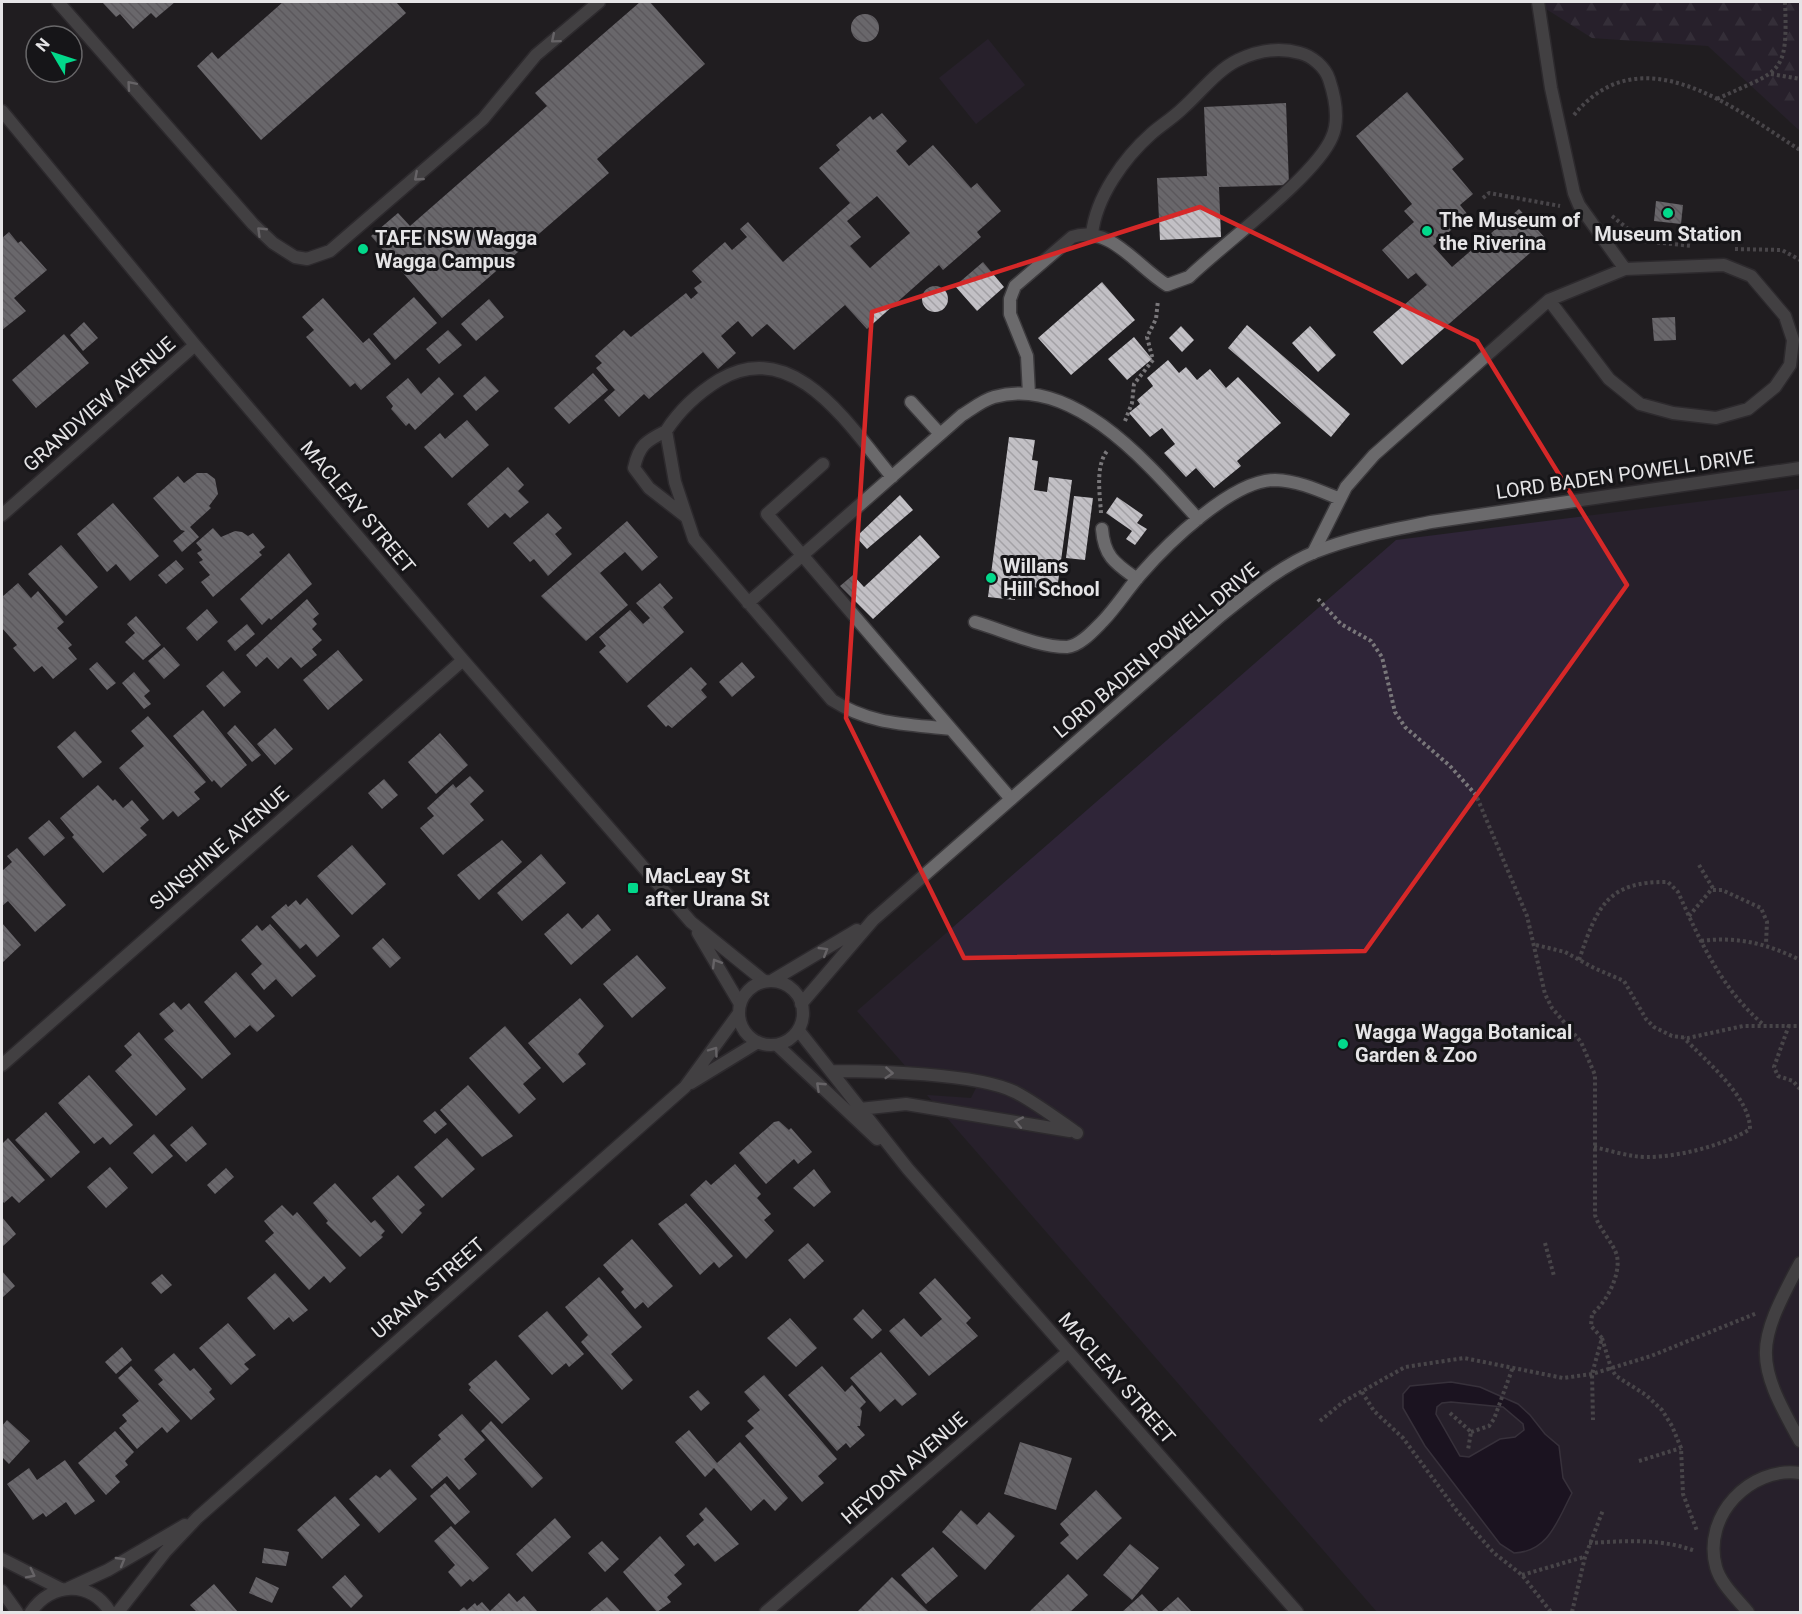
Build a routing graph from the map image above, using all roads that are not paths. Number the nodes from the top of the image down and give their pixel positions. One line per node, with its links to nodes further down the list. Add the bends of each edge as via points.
1 (58, 2): 2 (street, one-way to 1, via 536,55 483,120 330,251 307,259 284,251 253,224)
2 (599, 2)
3 (1538, 2): 6 (street, via 1560,133 1579,205)
4 (2, 111): 8 (street, MACLEAY STREET)
5 (1092, 234): 5 (street, via 1120,248 1167,285 1189,277 1298,180 1332,138 1336,119 1334,94 1326,72 1308,55 1289,50 1263,51 1236,61 1150,134 1132,155 1100,202); 9 (street, via 1072,237 1015,286 1010,314 1027,356)
6 (1625, 268): 7 (street); 7 (street, via 1724,265 1751,276 1785,316 1792,340 1790,365 1774,387 1748,409 1716,418 1673,413 1640,404 1609,379)
7 (1549, 300): 16 (street, via 1374,454)
8 (195, 345): 17 (street, GRANDVIEW AVENUE); 26 (street, MACLEAY STREET)
9 (1029, 394): 12 (street, via 993,397); 19 (street, via 1092,417 1153,470)
10 (911, 402): 12 (street)
11 (666, 431): 15 (street, via 677,414 709,386 733,372 756,367 777,369 822,396); 18 (street, via 669,459); 18 (street, via 647,440 637,452 634,468 649,488)
12 (940, 434): 15 (street)
13 (823, 464): 22 (street, via 767,514)
14 (1800, 468): 21 (street, LORD BADEN POWELL DRIVE, via 1431,522 1372,534)
15 (892, 477): 22 (street)
16 (1340, 499): 19 (street, via 1303,483 1273,480 1252,485); 21 (street)
17 (2, 515)
18 (685, 516): 24 (street, via 694,539)
19 (1198, 519): 23 (street)
20 (1102, 529): 23 (street, via 1112,562)
21 (1313, 553): 28 (street, LORD BADEN POWELL DRIVE, via 1260,584 1219,617)
22 (803, 556): 24 (street); 27 (street)
23 (1137, 579): 25 (street, via 1090,634 1069,647)
24 (748, 603): 27 (street, via 832,700 852,713 879,722)
25 (975, 622)
26 (463, 660): 30 (street, MACLEAY STREET); 37 (street, SUNSHINE AVENUE)
27 (951, 729): 28 (street)
28 (1011, 799): 29 (street, LORD BADEN POWELL DRIVE)
29 (873, 920): 31 (street, LORD BADEN POWELL DRIVE, one-way to 29); 32 (street, LORD BADEN POWELL DRIVE)
30 (691, 922): 31 (street, MACLEAY STREET); 33 (street, MACLEAY STREET, one-way to 30)
31 (769, 981): 32 (street, via 783,983 796,993); 33 (street, via 749,988)
32 (801, 1004): 34 (street, via 803,1020)
33 (740, 1009): 35 (street, via 746,1034); 39 (street, URANA STREET, one-way to 33)
34 (798, 1031): 36 (street); 38 (street, MACLEAY STREET)
35 (758, 1042): 36 (street); 39 (street, URANA STREET)
36 (777, 1045): 41 (street, MACLEAY STREET, one-way to 36)
37 (2, 1065)
38 (831, 1071): 40 (street, MACLEAY STREET); 40 (street, one-way to 40, via 955,1078 994,1085 1014,1091 1077,1133 906,1104)
39 (685, 1087): 46 (street, URANA STREET)
40 (860, 1108): 41 (street, MACLEAY STREET)
41 (908, 1169): 43 (street, MACLEAY STREET)
42 (1800, 1263): 44 (street, via 1778,1305 1765,1348 1765,1363 1775,1396)
43 (1068, 1352): 54 (street, HEYDON AVENUE); 55 (street, MACLEAY STREET)
44 (1800, 1441)
45 (1800, 1473): 56 (street, via 1773,1473 1756,1480 1728,1503 1717,1530 1712,1560)
46 (196, 1518): 48 (street, URANA STREET, one-way to 46, via 108,1570); 53 (street, URANA STREET)
47 (2, 1559): 48 (street, one-way to 48)
48 (65, 1589): 51 (street, URANA STREET, via 44,1597); 52 (street, via 94,1595)
49 (2, 1591): 50 (street)
50 (17, 1612)
51 (31, 1612)
52 (110, 1612)
53 (118, 1612)
54 (766, 1612)
55 (1297, 1612)
56 (1748, 1612)

